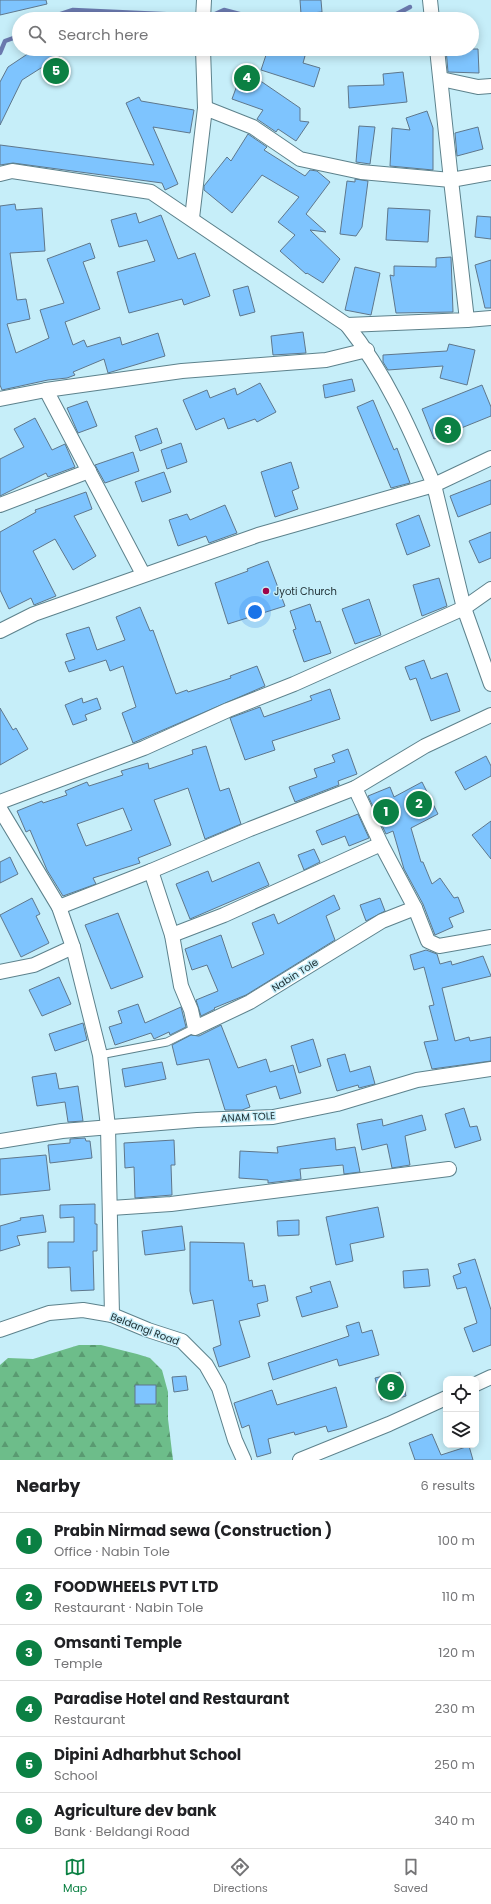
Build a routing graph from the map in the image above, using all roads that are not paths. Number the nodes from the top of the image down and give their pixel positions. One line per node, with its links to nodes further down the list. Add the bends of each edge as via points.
1 (430, 0): 2 (street)
2 (431, 12)
3 (203, 56): 7 (street)
4 (438, 56): 5 (street)
5 (441, 79): 6 (street, via 478,87); 10 (street)
6 (491, 86)
7 (205, 108): 10 (street, via 253,127 300,159 361,172); 11 (street)
8 (491, 173): 10 (street)
9 (0, 174): 11 (street, via 12,171 151,192)
10 (451, 180): 13 (street)
11 (192, 218): 14 (street)
12 (491, 318): 13 (street)
13 (467, 320): 14 (street)
14 (348, 325): 15 (street)
15 (366, 350): 16 (street, via 326,360 182,371); 20 (street, via 404,415)
16 (46, 390): 17 (street); 19 (street)
17 (0, 399)
18 (491, 458): 20 (street)
19 (89, 471): 21 (street); 22 (street)
20 (434, 485): 22 (street, via 258,535); 24 (street)
21 (0, 505)
22 (143, 574): 25 (street, via 34,614)
23 (491, 589): 24 (street)
24 (464, 608): 26 (street); 29 (street, via 144,748)
25 (0, 630)
26 (491, 684)
27 (491, 715): 28 (street, via 425,746)
28 (355, 788): 31 (street); 32 (street, via 250,829)
29 (0, 802)
30 (0, 809): 33 (street)
31 (381, 844): 34 (street); 35 (street, via 224,916)
32 (151, 872): 33 (street); 35 (street)
33 (59, 907): 37 (street)
34 (415, 908): 36 (street, via 428,941 434,944 440,946); 39 (street, Nabin Tole, via 382,921 250,1002)
35 (172, 934): 39 (street, via 181,986)
36 (491, 937)
37 (73, 947): 38 (street, via 34,965); 40 (street)
38 (0, 972)
39 (195, 1028): 40 (lane, via 167,1042)
40 (100, 1055): 42 (street)
41 (491, 1069): 42 (street, ANAM TOLE, via 418,1080 336,1104 273,1117)
42 (108, 1127): 43 (street, ANAM TOLE); 45 (street)
43 (0, 1141)
44 (449, 1169): 45 (street, via 171,1204)
45 (111, 1208): 46 (street)
46 (112, 1315): 47 (street, Beldangi Road, via 83,1310 49,1313); 51 (street, Beldangi Road, via 182,1341 206,1365 219,1388)
47 (0, 1330)
48 (491, 1377): 49 (street)
49 (479, 1383)
50 (443, 1399): 52 (street)
51 (244, 1460)
52 (300, 1460)

